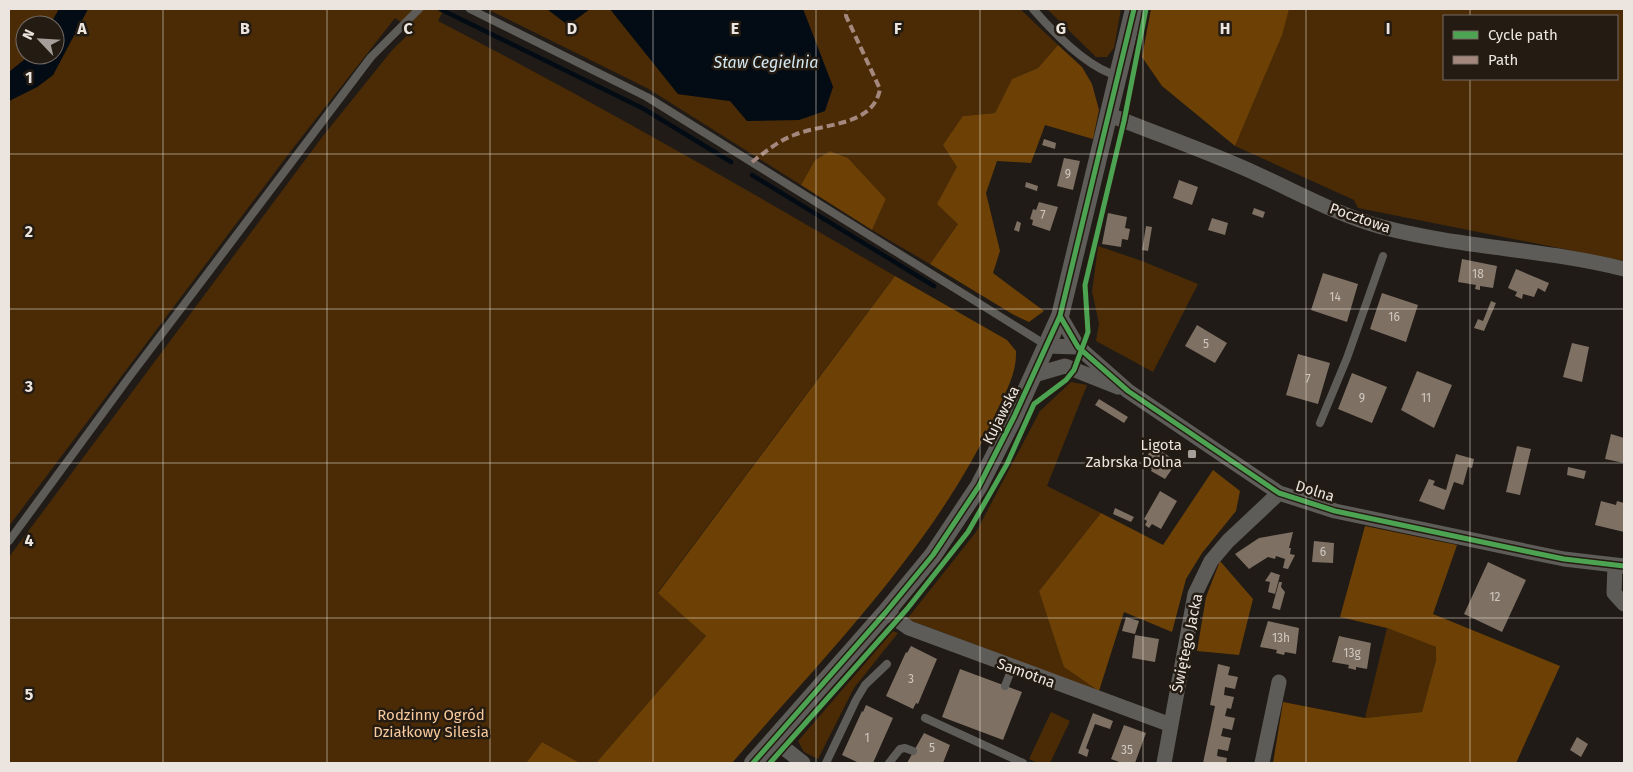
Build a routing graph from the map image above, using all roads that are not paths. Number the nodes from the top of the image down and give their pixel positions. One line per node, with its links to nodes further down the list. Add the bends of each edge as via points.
1 (419, 9): 17 (lane, via 371,57)
2 (470, 9): 10 (lane, via 647,97)
3 (1033, 9): 5 (lane, via 1091,64)
4 (1134, 9): 5 (street, Kujawska)
5 (1119, 76): 6 (street, Kujawska)
6 (1110, 116): 8 (street, Pocztowa, via 1227,160 1316,203 1381,227 1425,237 1582,258); 9 (street, Kujawska)
7 (1383, 256): 15 (lane)
8 (1624, 269)
9 (1060, 316): 10 (street, Kujawska); 11 (street, Dolna)
10 (1047, 346): 11 (street); 12 (street, Dolna); 13 (street, Kujawska)
11 (1078, 347): 14 (street, Dolna)
12 (1065, 366): 13 (street); 14 (street, Dolna)
13 (1034, 375): 20 (street, Kujawska, via 979,486 932,555)
14 (1128, 391): 16 (street, Dolna)
15 (1320, 423)
16 (1279, 493): 18 (street, Dolna, via 1335,511 1564,559); 26 (street, Świętego Jacka, via 1211,561 1195,594)
17 (9, 541)
18 (1620, 565): 19 (street, via 1614,593)
19 (1624, 604)
20 (886, 612): 22 (street, Samotna, via 909,628); 27 (street, Kujawska)
21 (887, 664): 31 (lane, via 865,685)
22 (1012, 668): 24 (lane); 26 (street, Samotna)
23 (1279, 682): 35 (street)
24 (1005, 686)
25 (926, 718): 33 (lane)
26 (1171, 725): 34 (street, Świętego Jacka)
27 (774, 740): 29 (street, Kujawska); 30 (street)
28 (913, 751): 32 (lane, via 900,749)
29 (753, 763)
30 (802, 763)
31 (826, 763)
32 (889, 763)
33 (1023, 763)
34 (1164, 763)
35 (1262, 763)

